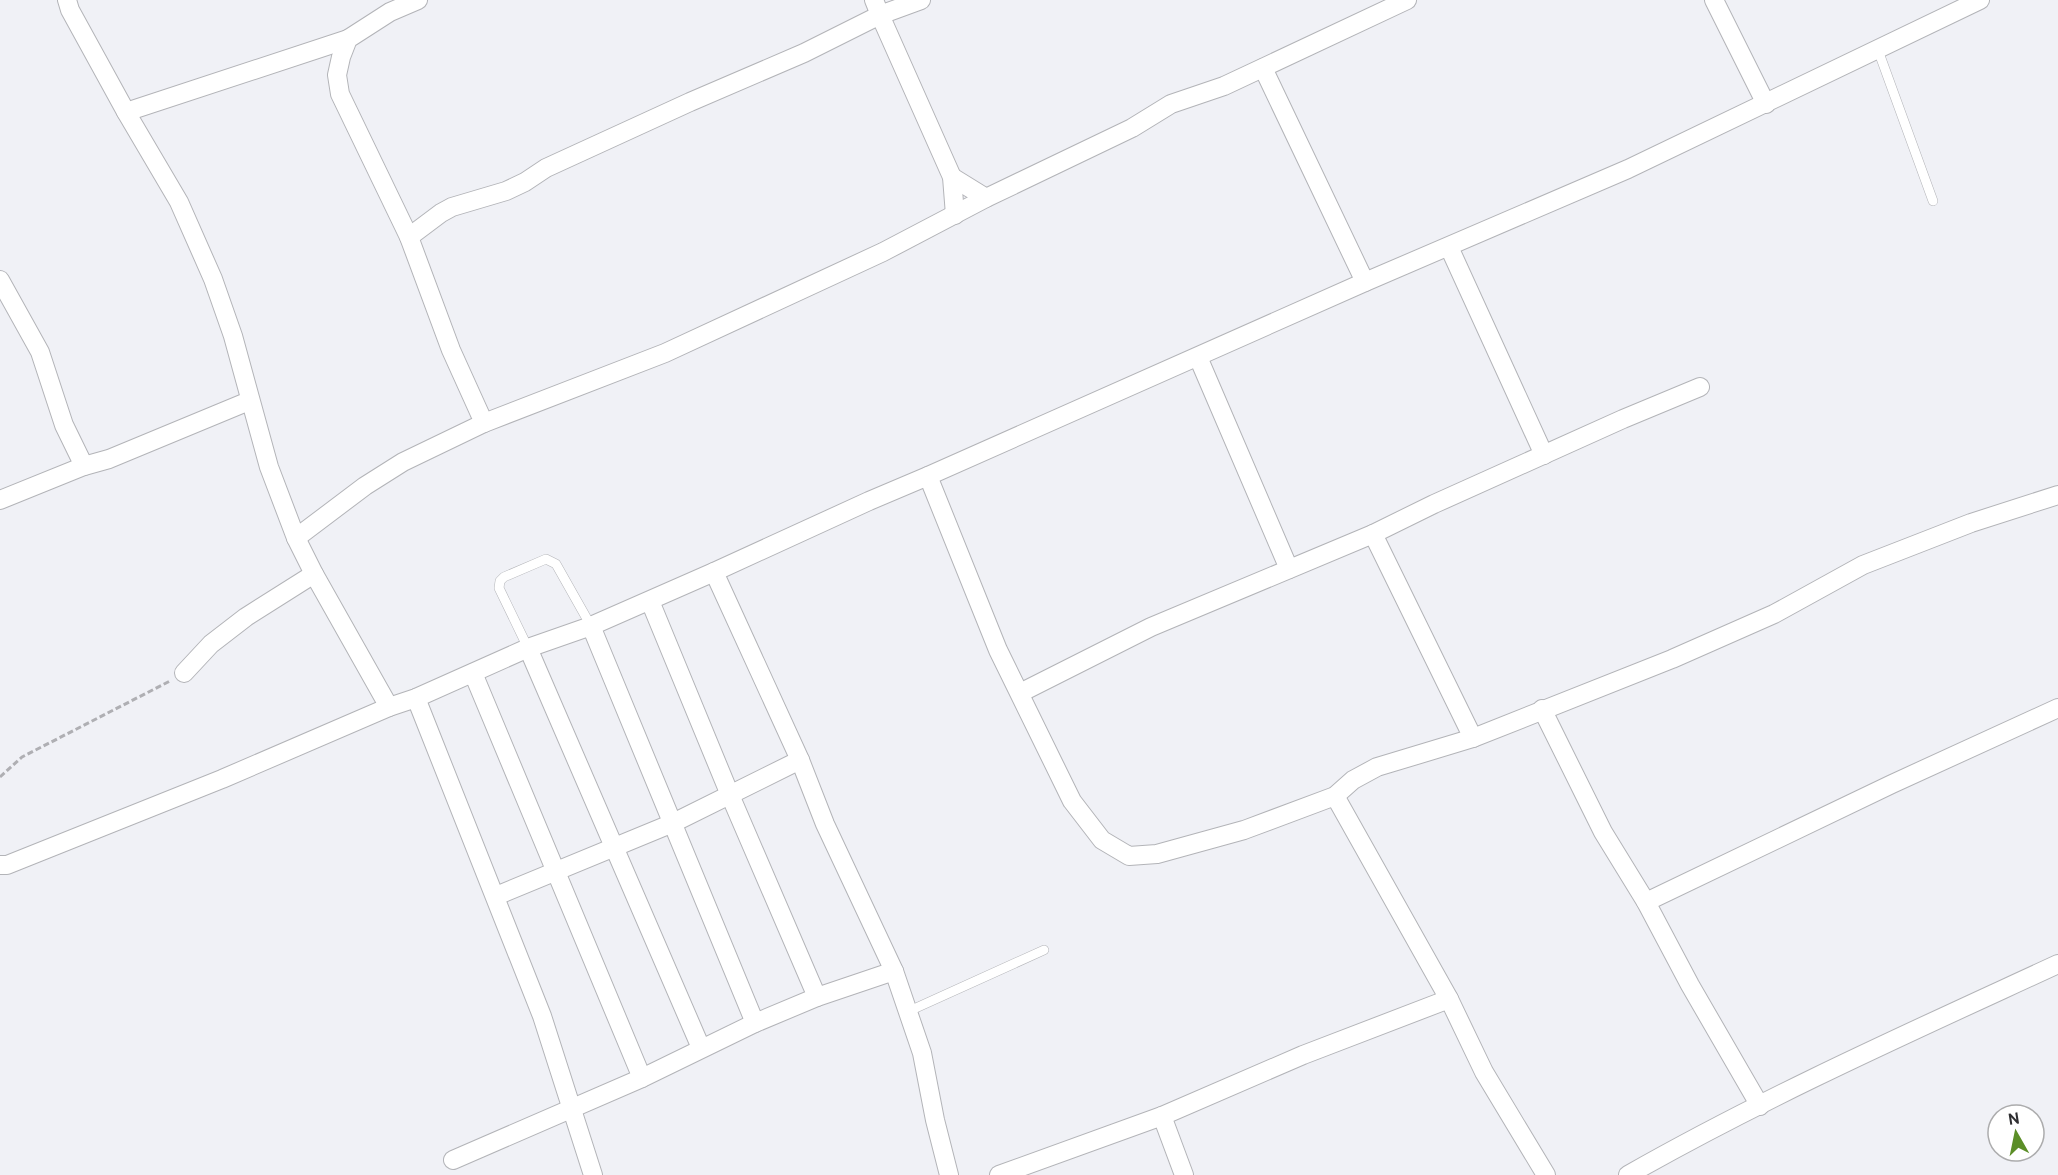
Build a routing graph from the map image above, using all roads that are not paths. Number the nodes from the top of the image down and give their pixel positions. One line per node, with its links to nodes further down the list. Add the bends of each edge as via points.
1 (67, 0): 13 (street)
2 (418, 0): 7 (street)
3 (921, 0): 8 (street)
4 (1407, 0): 11 (street)
5 (1714, 0): 12 (street)
6 (1980, 0): 10 (street)
7 (393, 6): 9 (street)
8 (877, 8): 14 (street); 18 (street, via 804,53 546,168 506,191 452,207)
9 (348, 39): 13 (street); 18 (street, via 337,75 340,94)
10 (1878, 50): 12 (street); 16 (lane)
11 (1263, 68): 15 (street, via 1171,104 1132,128); 21 (street)
12 (1766, 104): 19 (street)
13 (126, 112): 24 (street, via 179,202 213,279 233,336)
14 (952, 177): 15 (street); 17 (street)
15 (986, 198): 17 (street)
16 (1934, 201)
17 (955, 215): 25 (street, via 665,353)
18 (409, 237): 25 (street, via 451,350)
19 (1449, 247): 21 (street); 26 (street)
20 (0, 280): 27 (street, via 40,352 64,425)
21 (1365, 282): 22 (street)
22 (1198, 357): 28 (street); 33 (street)
23 (1700, 387): 26 (street)
24 (249, 401): 27 (street); 32 (street)
25 (484, 423): 32 (street, via 403,462)
26 (1544, 455): 31 (street)
27 (84, 466): 30 (street)
28 (928, 476): 34 (street); 41 (street, via 998,650)
29 (2058, 495): 45 (street, via 1971,523 1863,565 1774,614)
30 (0, 500)
31 (1373, 534): 33 (street); 46 (street)
32 (296, 538): 35 (street)
33 (1289, 569): 41 (street, via 1151,627)
34 (714, 572): 36 (street); 47 (street)
35 (314, 574): 39 (street, via 246,617 211,644); 43 (street)
36 (650, 601): 37 (street); 48 (street)
37 (591, 626): 38 (street); 38 (lane, via 556,564 546,559 500,581 499,588); 50 (street)
38 (528, 648): 40 (street); 51 (street)
39 (184, 673)
40 (473, 673): 42 (street); 53 (street)
41 (1020, 693): 49 (street, via 1072,801 1102,840 1129,856 1157,855 1244,830)
42 (416, 698): 43 (street); 54 (street)
43 (389, 707): 52 (street)
44 (2058, 708): 55 (street)
45 (1542, 710): 46 (street); 55 (street, via 1602,832)
46 (1473, 738): 49 (street, via 1377,767)
47 (800, 760): 48 (street); 58 (street, via 825,824)
48 (730, 795): 50 (street); 59 (street)
49 (1335, 796): 60 (street)
50 (672, 823): 51 (street); 62 (street)
51 (613, 848): 53 (street); 63 (street)
52 (2, 868)
53 (555, 872): 54 (street); 64 (street)
54 (496, 896): 66 (street)
55 (1646, 902): 65 (street)
56 (1044, 950): 61 (lane)
57 (2058, 964): 65 (street)
58 (894, 971): 59 (street); 61 (street)
59 (818, 997): 62 (street)
60 (1449, 999): 67 (street); 73 (street, via 1484,1072)
61 (907, 1012): 70 (street, via 922,1053)
62 (755, 1023): 63 (street)
63 (701, 1048): 64 (street)
64 (642, 1078): 66 (street)
65 (1760, 1106): 74 (street)
66 (572, 1108): 68 (street); 69 (street)
67 (1162, 1116): 71 (street); 72 (street)
68 (453, 1160)
69 (593, 1175)
70 (950, 1175)
71 (999, 1175)
72 (1184, 1175)
73 (1546, 1175)
74 (1628, 1175)

